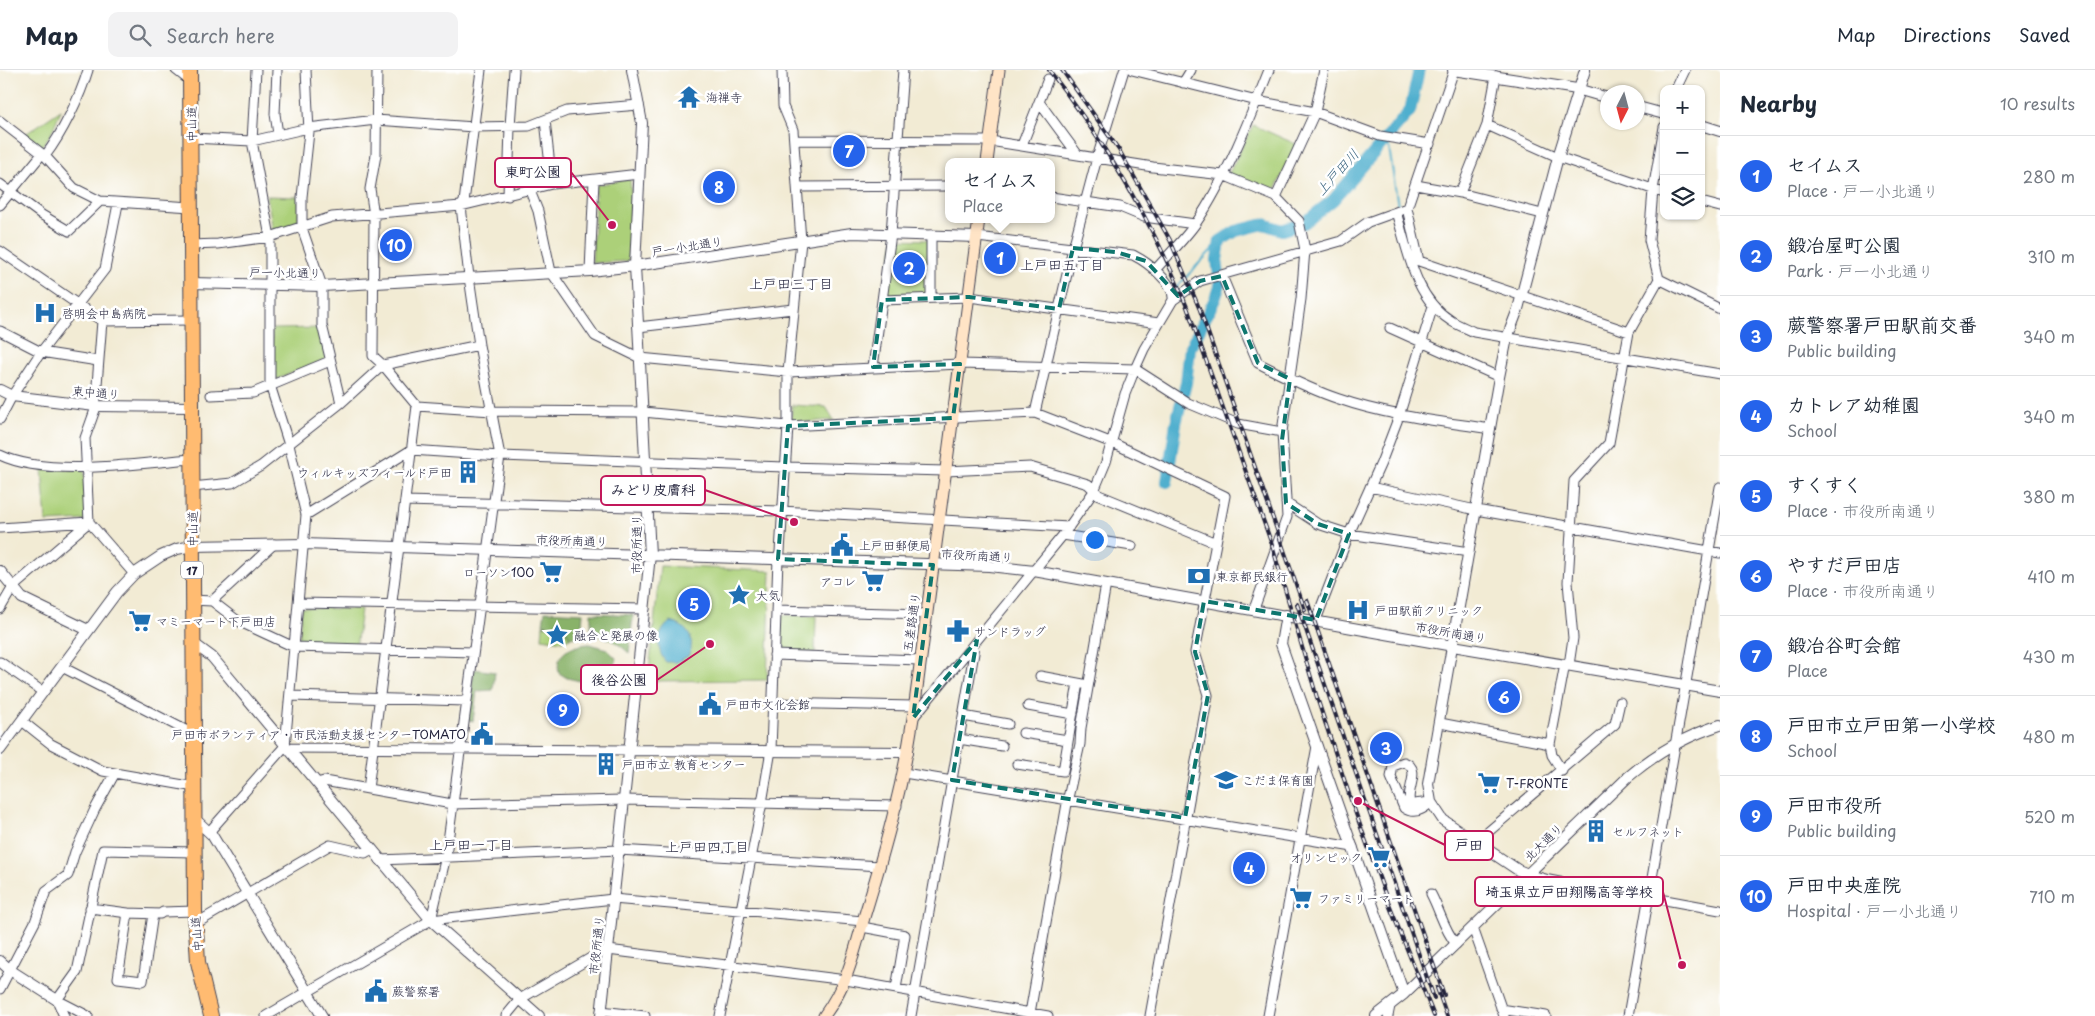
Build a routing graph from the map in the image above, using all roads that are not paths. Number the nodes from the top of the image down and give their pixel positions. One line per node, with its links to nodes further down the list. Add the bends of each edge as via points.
1 (88, 70): 53 (street, via 57,141)
2 (176, 70): 22 (street)
3 (256, 70): 49 (street)
4 (276, 70): 45 (street)
5 (306, 70): 42 (street)
6 (377, 70): 35 (street)
7 (481, 70): 41 (street)
8 (514, 70): 39 (street)
9 (632, 70): 31 (street, 市役所通り)
10 (782, 70): 47 (street, via 783,106)
11 (903, 70): 48 (street)
12 (999, 70): 50 (main road)
13 (1124, 70): 57 (street)
14 (1132, 70): 25 (street)
15 (1191, 70): 25 (street)
16 (1269, 70): 29 (street)
17 (1324, 70): 33 (street)
18 (1453, 70): 21 (street); 51 (street)
19 (1585, 70): 27 (street)
20 (1685, 70): 26 (street)
21 (1476, 72): 23 (street)
22 (190, 76): 46 (highway, 中山道 / 17)
23 (1496, 76): 27 (street); 38 (street)
24 (1048, 79): 30 (street)
25 (1183, 83): 29 (street)
26 (1678, 85)
27 (1578, 89): 28 (street); 55 (street)
28 (1600, 96)
29 (1257, 100): 33 (street); 59 (street)
30 (1039, 102): 52 (street); 54 (street)
31 (639, 104): 36 (street, via 567,112); 58 (street, 市役所通り, via 642,123)
32 (1645, 109): 34 (street)
33 (1314, 112): 51 (street, via 1383,136); 73 (street)
34 (1660, 113)
35 (376, 120): 41 (street); 42 (street); 86 (street, via 376,155 370,189)
36 (545, 120): 39 (street, via 529,126); 62 (street)
37 (0, 121): 53 (street)
38 (1487, 125): 55 (street); 71 (street)
39 (510, 126): 41 (street); 72 (street)
40 (1705, 126): 44 (street)
41 (474, 127): 80 (street)
42 (308, 128): 45 (street); 89 (street)
43 (1663, 130): 67 (street)
44 (1720, 131)
45 (278, 134): 49 (street)
46 (191, 138): 49 (street); 81 (highway, 中山道 / 17)
47 (794, 140): 48 (street); 64 (street)
48 (898, 140): 50 (street); 65 (street)
49 (252, 141): 92 (street)
50 (990, 141): 52 (street); 56 (main road)
51 (1430, 144): 63 (street)
52 (1022, 145): 54 (street)
53 (43, 155): 68 (street); 75 (street, via 74,188)
54 (1078, 155): 57 (street)
55 (1558, 157): 67 (street); 85 (street)
56 (988, 158)
57 (1096, 158): 59 (street); 76 (street)
58 (639, 174): 60 (street); 100 (street, 市役所通り)
59 (1222, 175): 73 (street); 88 (street)
60 (594, 180): 62 (street); 102 (street)
61 (0, 184): 68 (street)
62 (552, 184): 69 (street)
63 (1416, 185): 71 (street); 83 (street)
64 (798, 186): 65 (street); 94 (street)
65 (894, 186): 66 (street); 90 (street)
66 (945, 186)
67 (1653, 190): 70 (street); 106 (street, via 1649,240)
68 (10, 191): 75 (street, via 69,231); 79 (street)
69 (530, 191): 72 (street); 103 (street, via 538,211)
70 (1660, 191)
71 (1460, 193): 85 (street)
72 (508, 196): 80 (street)
73 (1276, 197): 97 (street, via 1300,225)
74 (1055, 198): 76 (street)
75 (100, 202): 78 (street)
76 (1086, 203): 88 (street, via 1120,207 1144,217); 96 (street)
77 (1705, 203): 82 (street)
78 (118, 204): 81 (street); 116 (street, via 105,269)
79 (0, 205)
80 (461, 206): 86 (street); 105 (street)
81 (191, 207): 95 (highway, 中山道 / 17)
82 (1720, 207)
83 (1407, 208): 84 (street); 99 (street)
84 (1396, 212): 97 (street, via 1368,222 1341,241); 99 (street)
85 (1542, 214): 112 (street)
86 (374, 215): 89 (street, via 332,217); 108 (street)
87 (979, 223): 93 (main road, 五差路通り)
88 (1195, 224): 101 (street)
89 (302, 228): 92 (street); 110 (street)
90 (891, 234): 91 (street, 戸一小北通り); 94 (street, 戸一小北通り, via 852,233); 115 (street)
91 (932, 235): 93 (street, 戸一小北通り); 114 (street)
92 (270, 237): 95 (street); 109 (street)
93 (977, 238): 96 (street, 戸一小北通り); 113 (main road, 五差路通り)
94 (801, 240): 100 (street, 戸一小北通り); 118 (street)
95 (191, 245): 107 (highway, 中山道 / 17)
96 (1073, 248): 101 (street, 戸一小北通り, via 1133,255); 119 (street)
97 (1305, 250): 104 (street); 144 (street)
98 (0, 251): 116 (street)
99 (1415, 260): 112 (street); 117 (street, via 1420,288)
100 (635, 266): 102 (street, 戸一小北通り); 124 (street, 市役所通り)
101 (1155, 270): 111 (street, 戸一小北通り)
102 (590, 271): 103 (street, 戸一小北通り)
103 (550, 272): 105 (street, 戸一小北通り); 133 (street, via 594,336)
104 (1219, 276): 111 (street, via 1200,281); 144 (street, via 1258,363)
105 (468, 278): 108 (street, 戸一小北通り); 130 (street)
106 (1659, 279): 120 (street); 127 (street)
107 (191, 283): 109 (street, 戸一小北通り); 121 (highway, 中山道 / 17)
108 (374, 283): 110 (street, 戸一小北通り); 137 (street, via 373,356)
109 (269, 285): 110 (street, 戸一小北通り); 145 (street)
110 (322, 286): 135 (street, via 322,326)
111 (1173, 295): 123 (street)
112 (1521, 296): 127 (street); 128 (street)
113 (969, 297): 114 (street); 119 (street); 136 (main road, 五差路通り)
114 (931, 298): 115 (street)
115 (882, 300): 139 (street)
116 (77, 304): 122 (street); 131 (street)
117 (1433, 306): 128 (street, via 1450,320 1474,332); 129 (street)
118 (793, 309): 124 (street); 141 (street)
119 (1059, 309): 123 (street); 138 (street)
120 (1720, 309)
121 (191, 320): 122 (street); 151 (highway, 中山道 / 17)
122 (102, 321): 134 (street)
123 (1159, 323): 140 (street)
124 (638, 327): 133 (street, 市役所通り)
125 (1390, 328): 129 (street)
126 (0, 331): 131 (street)
127 (1629, 332): 132 (street)
128 (1507, 338): 132 (street); 143 (street)
129 (1422, 342): 143 (street); 156 (street)
130 (479, 345): 137 (street); 153 (street)
131 (41, 352): 134 (street); 148 (street)
132 (1623, 357): 142 (street); 185 (street, via 1609,442 1574,481)
133 (640, 358): 141 (street); 154 (street, 市役所通り)
134 (98, 361): 152 (street)
135 (330, 361): 145 (street); 149 (street)
136 (960, 364): 138 (street); 139 (street); 157 (main road, 五差路通り)
137 (383, 365): 149 (street); 150 (street)
138 (1046, 366): 140 (street); 155 (street)
139 (873, 367): 141 (street)
140 (1135, 369): 161 (street, via 1188,403 1238,424); 162 (street)
141 (788, 372): 159 (street)
142 (1720, 374)
143 (1499, 377): 160 (street)
144 (1290, 379): 156 (street, via 1337,399); 161 (street)
145 (270, 385): 147 (street, via 253,393); 163 (street)
146 (0, 390): 148 (street, 東中通り)
147 (211, 395)
148 (12, 396): 152 (street, 東中通り); 158 (street)
149 (341, 402): 163 (street)
150 (417, 406): 153 (street); 164 (street)
151 (192, 407): 152 (street, 東中通り); 167 (highway, 中山道 / 17)
152 (95, 408): 169 (street, via 85,438)
153 (492, 411): 154 (street); 166 (street)
154 (643, 412): 159 (street); 168 (street, 市役所通り)
155 (1035, 413): 157 (street); 162 (street)
156 (1399, 416): 160 (street); 173 (street)
157 (953, 418): 159 (street); 171 (main road, 五差路通り)
158 (0, 419)
159 (788, 426): 170 (street)
160 (1490, 429): 180 (street)
161 (1282, 432): 177 (street)
162 (1112, 443): 175 (street); 189 (street, via 1225,496)
163 (288, 445): 172 (street, via 232,483); 182 (street)
164 (411, 450): 166 (street); 176 (street); 182 (street)
165 (0, 455): 169 (street, via 24,464 59,468)
166 (500, 456): 168 (street); 178 (street)
167 (192, 459): 169 (street); 172 (highway, 中山道 / 17)
168 (645, 461): 170 (street); 179 (street, 市役所通り)
169 (86, 466): 184 (street)
170 (785, 467): 171 (street); 181 (street)
171 (946, 471): 175 (street, via 1030,467 1088,484); 183 (main road, 五差路通り)
172 (192, 486): 192 (highway, 中山道 / 17)
173 (1370, 487): 180 (street); 188 (street)
174 (1720, 487): 196 (street)
175 (1094, 491): 187 (street); 189 (street)
176 (405, 501): 178 (street); 194 (street)
177 (1286, 503): 188 (street, via 1318,524); 216 (street, via 1287,517)
178 (493, 504): 179 (street); 195 (street)
179 (648, 507): 181 (street); 199 (street, 市役所通り)
180 (1476, 510): 185 (street); 197 (street)
181 (781, 511): 183 (street); 200 (street)
182 (306, 515): 191 (street)
183 (939, 520): 187 (street); 201 (main road, 五差路通り)
184 (90, 522): 186 (street); 204 (street); 206 (street)
185 (1570, 526): 196 (street); 230 (street, via 1568,582 1573,638)
186 (0, 528)
187 (1066, 531): 193 (street); 203 (street)
188 (1349, 534): 197 (street); 219 (street)
189 (1216, 543): 209 (street)
190 (274, 544): 191 (street, 市役所南通り); 192 (street, 市役所南通り); 208 (street)
191 (303, 544): 194 (street, 市役所南通り); 210 (street)
192 (192, 546): 204 (street, 市役所南通り, via 169,552); 207 (highway, 中山道 / 17)
193 (1132, 546)
194 (398, 548): 195 (street, 市役所南通り); 211 (street)
195 (487, 550): 199 (street, 市役所南通り); 212 (street)
196 (1708, 551): 198 (street); 234 (street)
197 (1468, 552): 223 (street)
198 (1720, 553)
199 (650, 555): 200 (street, 市役所南通り); 214 (street, 市役所通り)
200 (778, 559): 201 (street, 市役所南通り); 215 (street)
201 (933, 565): 203 (street, 市役所南通り); 217 (main road, 五差路通り)
202 (0, 571): 206 (street)
203 (1034, 571): 205 (street, 市役所南通り); 222 (street)
204 (134, 574): 220 (street, 市役所南通り)
205 (1106, 584): 209 (street, 市役所南通り); 235 (street)
206 (13, 587): 213 (street); 220 (street, via 22,598)
207 (192, 600): 208 (street); 221 (highway, 中山道 / 17)
208 (212, 601): 224 (street, via 238,621)
209 (1204, 601): 216 (street, 市役所南通り); 280 (street, via 1196,652 1208,695)
210 (298, 603): 211 (street); 224 (street)
211 (392, 605): 212 (street); 225 (street)
212 (479, 607): 214 (street); 226 (street)
213 (0, 609)
214 (645, 609): 263 (street, 市役所通り)
215 (776, 610): 217 (street); 227 (street)
216 (1254, 610): 218 (street, 市役所南通り)
217 (926, 614): 228 (main road, 五差路通り)
218 (1286, 615): 219 (street, 市役所南通り); 256 (street, via 1281,644)
219 (1316, 620): 223 (street, 市役所南通り)
220 (88, 630): 231 (street, 市役所南通り)
221 (193, 643): 252 (highway, 中山道 / 17); 259 (street, via 212,657)
222 (973, 645): 244 (street); 246 (street)
223 (1453, 646): 230 (street, 市役所南通り); 248 (street)
224 (294, 647): 225 (street); 238 (street)
225 (386, 650): 226 (street); 239 (street)
226 (473, 652): 240 (street)
227 (774, 655): 228 (street); 242 (street)
228 (920, 660): 244 (main road, 五差路通り)
229 (0, 662): 237 (street)
230 (1567, 664): 234 (street, 市役所南通り); 255 (street)
231 (62, 667): 237 (street, 市役所南通り); 252 (street)
232 (1040, 676): 233 (street)
233 (1078, 683): 235 (street); 245 (street)
234 (1685, 684): 236 (street, 市役所南通り); 257 (street)
235 (1088, 685): 274 (street)
236 (1720, 691)
237 (43, 692): 247 (street, 市役所南通り)
238 (290, 696): 239 (street); 259 (street)
239 (380, 698): 240 (street); 261 (street)
240 (466, 701): 262 (street)
241 (1620, 702): 267 (street, via 1615,724)
242 (773, 703): 244 (street); 264 (street)
243 (1028, 706): 245 (street)
244 (913, 712): 265 (main road, 五差路通り)
245 (1073, 714): 254 (street)
246 (963, 716): 249 (street); 253 (street)
247 (22, 721): 260 (street, 市役所南通り); 268 (street, via 51,744 103,772)
248 (1440, 722): 255 (street); 276 (street, via 1428,784)
249 (1008, 724)
250 (1720, 725): 257 (street, 北大通り)
251 (1023, 733): 254 (street)
252 (194, 734): 272 (highway, 中山道 / 17)
253 (959, 739): 258 (street); 270 (street)
254 (1068, 740): 266 (street, via 1063,771)
255 (1550, 744): 267 (street, via 1552,755)
256 (1317, 745): 283 (street); 285 (street)
257 (1674, 745): 293 (street, 北大通り, via 1628,777); 296 (street)
258 (1002, 746)
259 (286, 747): 261 (street); 271 (street); 282 (street)
260 (1, 748)
261 (373, 748): 262 (street); 273 (street)
262 (459, 748): 263 (street); 278 (street)
263 (630, 750): 264 (street); 275 (street, 市役所通り)
264 (771, 750): 265 (street); 277 (street)
265 (908, 752): 269 (main road, 五差路通り)
266 (1016, 764)
267 (1562, 771): 284 (street)
268 (115, 773): 272 (street); 311 (street, via 79,844 68,875 46,891 35,922)
269 (904, 773): 270 (street); 279 (main road, 五差路通り)
270 (952, 780): 274 (street); 316 (street)
271 (317, 784): 273 (street, via 324,781); 286 (street)
272 (195, 787): 281 (highway, 中山道 / 17)
273 (368, 788): 278 (street)
274 (1068, 798): 280 (street); 323 (street)
275 (624, 800): 277 (street); 278 (street); 287 (street, 市役所通り)
276 (1431, 802): 276 (street, via 1424,809 1413,812 1404,808 1391,777 1393,766 1404,762 1413,769 1410,803); 284 (street, via 1443,820)
277 (762, 803): 279 (street); 290 (street)
278 (452, 804): 289 (street)
279 (897, 806): 292 (main road, 五差路通り)
280 (1185, 818): 283 (street); 336 (street)
281 (194, 820): 282 (street); 288 (highway, 中山道 / 17)
282 (209, 832): 294 (street)
283 (1299, 838): 285 (street); 337 (street)
284 (1475, 843): 293 (street)
285 (1353, 847): 317 (street)
286 (372, 849): 291 (street); 294 (street, via 365,853 330,845)
287 (619, 850): 289 (street); 290 (street); 297 (street, 市役所通り)
288 (194, 852): 298 (street, via 103,850); 303 (highway, 中山道 / 17)
289 (446, 856): 291 (street); 304 (street)
290 (752, 857): 292 (street); 299 (street)
291 (380, 860): 304 (street)
292 (880, 866): 305 (main road, 五差路通り)
293 (1528, 874): 296 (street); 306 (street, 北大通り)
294 (248, 894): 303 (street); 315 (street)
295 (1432, 894): 307 (street, via 1448,935)
296 (1648, 897): 300 (street); 340 (street)
297 (613, 899): 299 (street); 304 (street); 308 (street, 市役所通り)
298 (90, 908): 301 (street); 319 (street, via 77,972)
299 (741, 910): 305 (street); 310 (street)
300 (1720, 910)
301 (128, 913): 302 (street); 302 (street, via 118,978 143,982)
302 (153, 914): 303 (street, via 163,912)
303 (195, 918): 326 (highway, 中山道 / 17, via 198,962)
304 (430, 920): 315 (street); 318 (street)
305 (863, 924): 312 (main road, 五差路通り); 314 (street, via 905,935)
306 (1473, 928): 307 (street, 北大通り); 321 (street)
307 (1456, 944): 317 (street, 北大通り)
308 (608, 950): 310 (street); 318 (street); 322 (street, 市役所通り)
309 (0, 961): 311 (street)
310 (730, 966): 312 (street); 332 (street)
311 (10, 970): 313 (street); 319 (street)
312 (846, 980): 314 (street); 333 (main road, 五差路通り)
313 (0, 989)
314 (896, 989): 316 (street)
315 (307, 992): 327 (street); 328 (street)
316 (915, 993): 323 (street); 334 (street)
317 (1404, 994): 320 (street, 北大通り)
318 (520, 999): 329 (street); 330 (street)
319 (57, 1000): 324 (street); 325 (street)
320 (1389, 1011): 338 (street, 北大通り)
321 (1502, 1012): 339 (street)
322 (601, 1013): 331 (street)
323 (1030, 1013): 335 (street)
324 (64, 1016)
325 (88, 1016)
326 (211, 1016)
327 (266, 1016)
328 (322, 1016)
329 (506, 1016)
330 (539, 1016)
331 (645, 1016)
332 (720, 1016)
333 (824, 1016)
334 (911, 1016)
335 (1048, 1016)
336 (1150, 1016)
337 (1268, 1016)
338 (1376, 1016)
339 (1546, 1016)
340 (1628, 1016)

